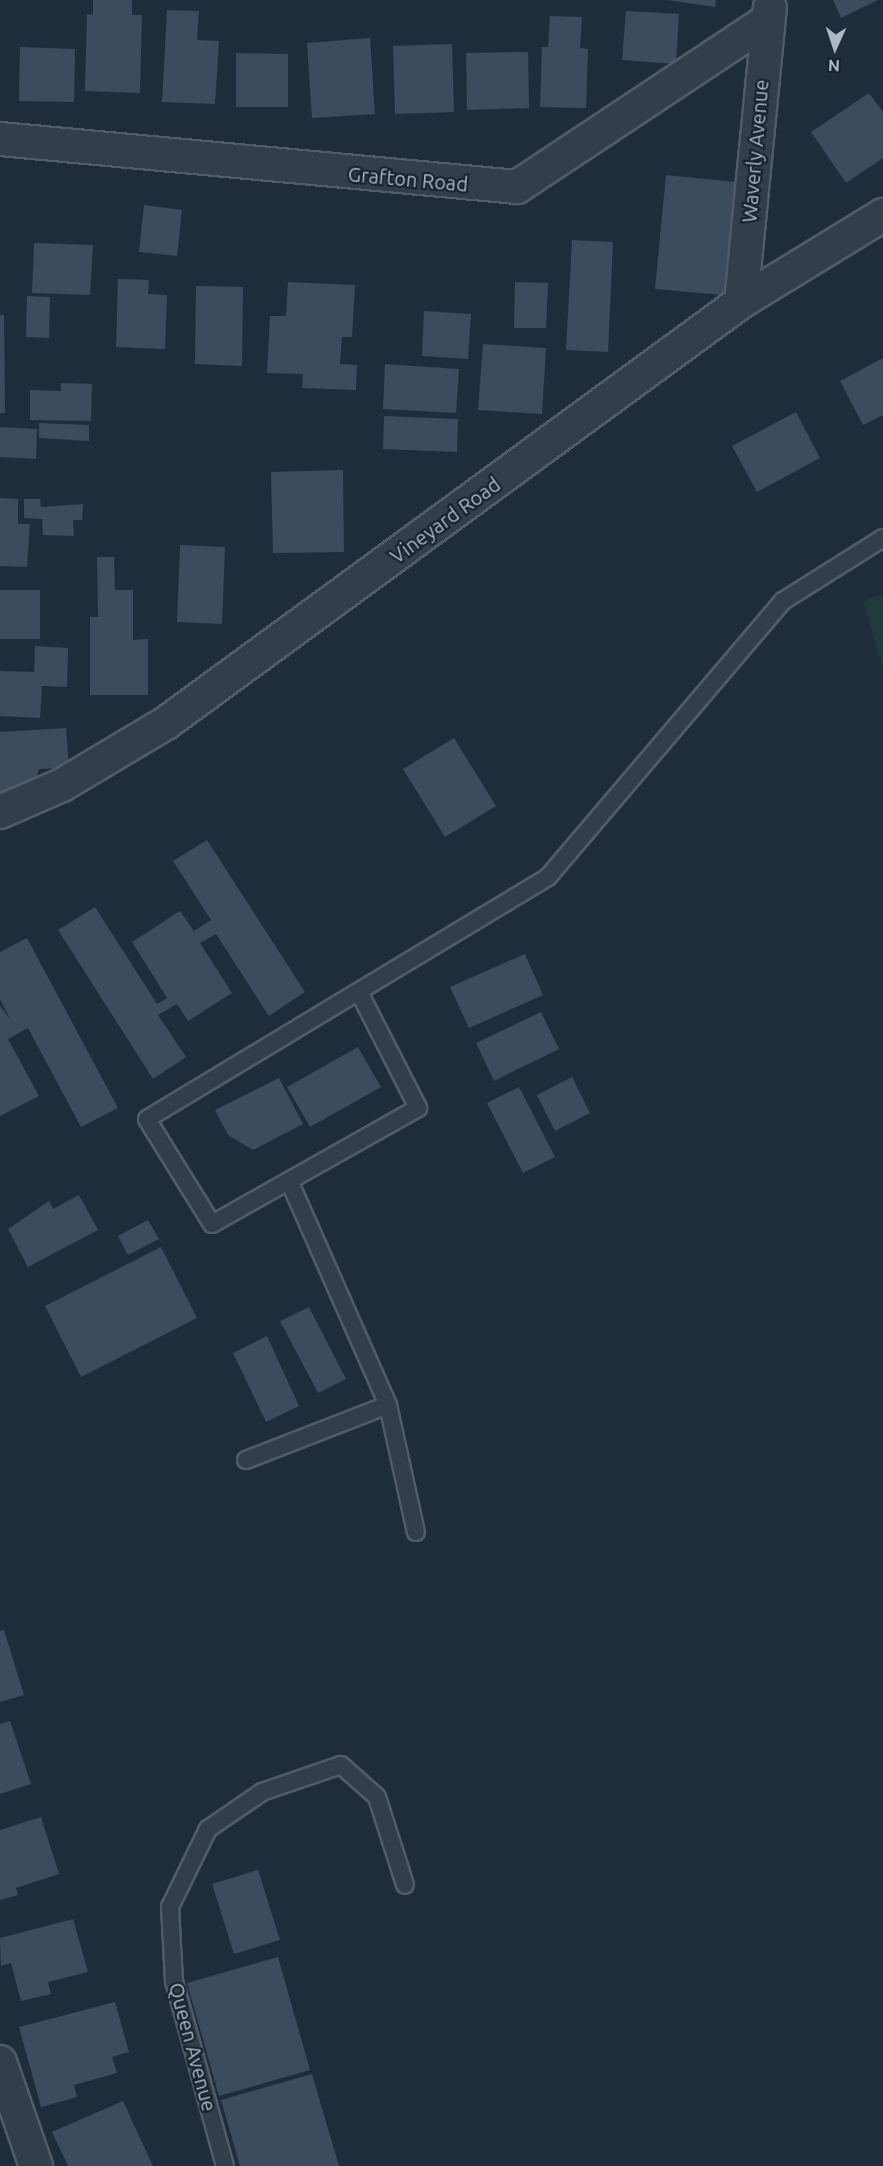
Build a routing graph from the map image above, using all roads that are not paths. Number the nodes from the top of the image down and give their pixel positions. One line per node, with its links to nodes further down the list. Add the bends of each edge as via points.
1 (769, 11): 2 (street, Grafton Road, via 517,187); 4 (street, Waverly Avenue)
2 (0, 139)
3 (883, 215): 4 (street, Vineyard Road)
4 (741, 302): 6 (street, Vineyard Road, via 166,723 62,785)
5 (883, 538): 7 (lane, via 783,602 548,877)
6 (0, 812)
7 (359, 992): 8 (lane, via 418,1108); 8 (lane, via 147,1119 212,1224)
8 (289, 1180): 9 (lane)
9 (388, 1405): 10 (lane); 11 (lane)
10 (246, 1460)
11 (416, 1532)
12 (405, 1885): 15 (lane, Queen Avenue, via 376,1797 341,1765 262,1792 208,1828 170,1907 174,1981)
13 (0, 2062): 14 (street)
14 (36, 2166)
15 (225, 2166)

